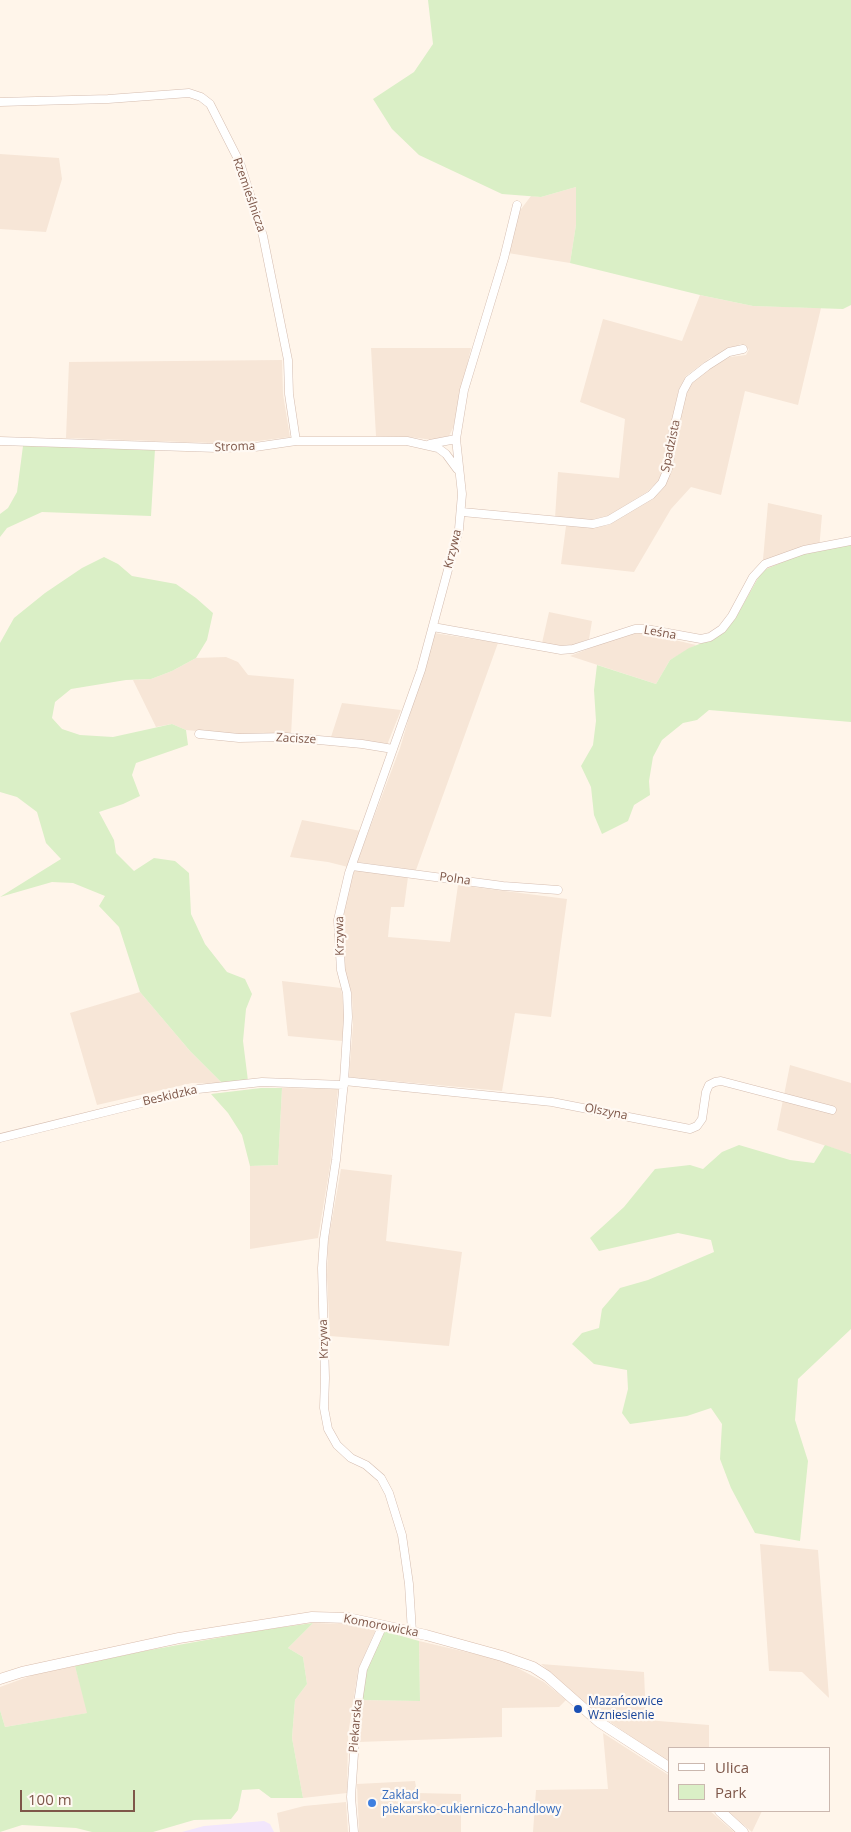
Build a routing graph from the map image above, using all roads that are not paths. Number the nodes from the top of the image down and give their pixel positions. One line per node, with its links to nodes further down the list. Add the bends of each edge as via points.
1 (0, 102): 6 (street, Rzemieślnicza, via 189,94 210,104 240,163 263,236 288,360)
2 (517, 205): 4 (street, Krzywa, via 464,390)
3 (743, 349): 9 (street, Spadzista, via 729,352 689,380 683,391 669,466 662,483 651,495 609,520 593,524)
4 (456, 438): 7 (street); 8 (street, Krzywa)
5 (0, 441): 6 (street, Stroma, via 217,448)
6 (296, 442): 7 (street, Stroma, via 407,441)
7 (428, 444): 8 (street, Stroma, via 446,454)
8 (458, 470): 9 (street, Krzywa)
9 (462, 512): 11 (street, Krzywa)
10 (851, 541): 11 (street, Leśna, via 804,550 765,564 753,577 732,616 710,637 700,639 635,629 562,650)
11 (432, 627): 13 (street, Krzywa, via 421,670)
12 (199, 734): 13 (street, Zacisze, via 238,738 286,737)
13 (393, 749): 14 (street, Krzywa)
14 (352, 866): 15 (street, Polna); 16 (street, Krzywa, via 338,920 348,1017)
15 (558, 890)
16 (344, 1083): 17 (street, Olszyna, via 552,1102 690,1129 702,1120 709,1085 721,1081); 18 (street, Beskidzka, via 262,1082 198,1089); 20 (street, Krzywa, via 322,1268 324,1408 328,1429 337,1445 381,1478 389,1493 402,1535)
17 (832, 1110)
18 (0, 1138)
19 (383, 1625): 20 (street, Komorowicka); 21 (street, Komorowicka, via 348,1618 312,1617 179,1638); 24 (street, Piekarska, via 363,1668 358,1702 351,1797)
20 (412, 1632): 22 (street, Komorowicka, via 533,1667 600,1722)
21 (0, 1679)
22 (668, 1767)
23 (721, 1812): 25 (street)
24 (354, 1832)
25 (743, 1832)

